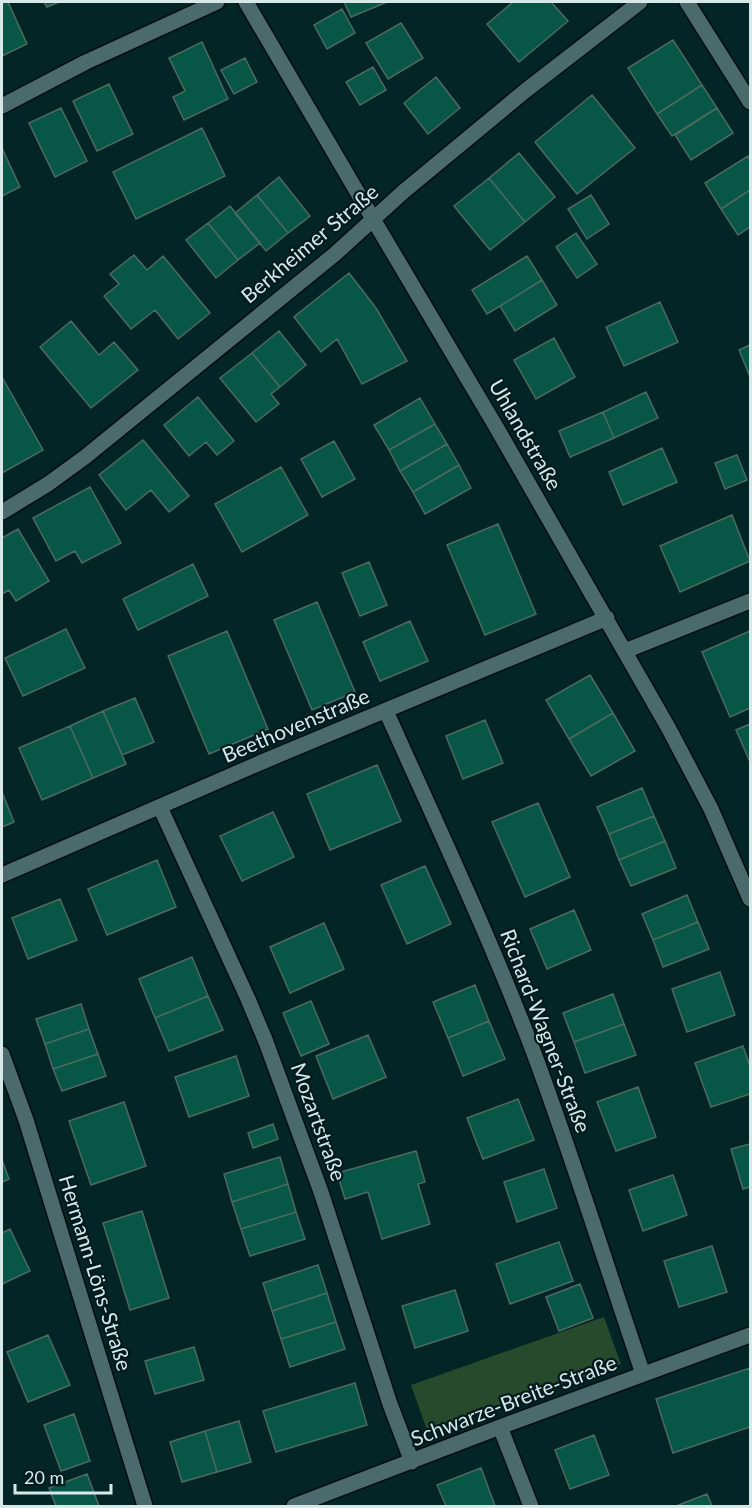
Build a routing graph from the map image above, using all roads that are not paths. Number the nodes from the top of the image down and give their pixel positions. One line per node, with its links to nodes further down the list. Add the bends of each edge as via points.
1 (217, 2): 6 (street, via 86,62)
2 (246, 2): 7 (street, Uhlandstraße)
3 (640, 2): 7 (street, Berkheimer Straße, via 525,91)
4 (687, 2): 5 (street)
5 (750, 102)
6 (2, 106)
7 (373, 219): 8 (street, Berkheimer Straße, via 85,457); 10 (street, Uhlandstraße)
8 (2, 512)
9 (750, 601): 11 (street)
10 (607, 618): 11 (street, Uhlandstraße); 12 (street, Beethovenstraße)
11 (626, 651): 15 (street, Uhlandstraße, via 711,809)
12 (386, 711): 13 (street, Beethovenstraße); 18 (street, Richard-Wagner-Straße, via 535,1056)
13 (160, 807): 14 (street, Beethovenstraße); 20 (street, Mozartstraße, via 266,1042)
14 (2, 874)
15 (750, 899)
16 (2, 1054): 21 (street, Hermann-Löns-Straße)
17 (750, 1335): 18 (street, Schwarze-Breite-Straße)
18 (643, 1374): 19 (street, Schwarze-Breite-Straße)
19 (500, 1427): 20 (street, Schwarze-Breite-Straße); 23 (street)
20 (412, 1462): 22 (street, Schwarze-Breite-Straße)
21 (145, 1506)
22 (294, 1506)
23 (531, 1506)

